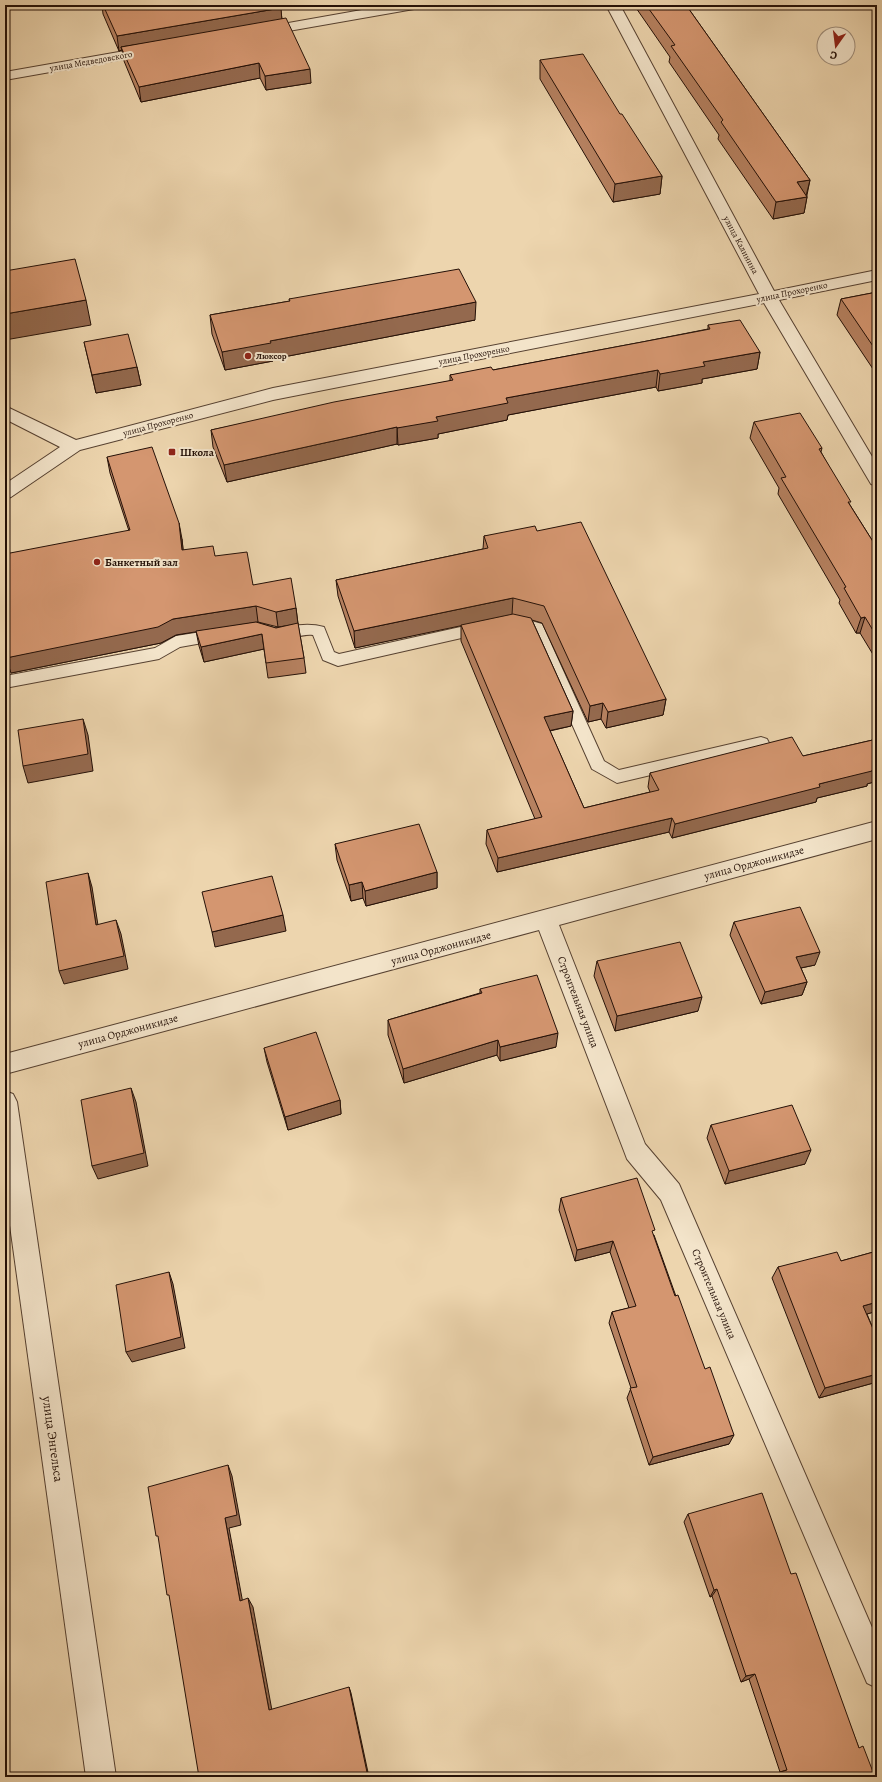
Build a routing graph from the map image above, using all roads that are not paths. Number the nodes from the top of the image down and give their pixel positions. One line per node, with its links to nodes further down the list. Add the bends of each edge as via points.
1 (414, 5): 3 (street)
2 (613, 5): 7 (street, улица Калинина)
3 (249, 34)
4 (170, 47): 5 (street, улица Медведовского)
5 (5, 76)
6 (877, 275): 7 (street, улица Прохоренко)
7 (769, 297): 9 (street, улица Прохоренко, via 273,394); 10 (street, улица Калинина)
8 (5, 412): 9 (street)
9 (74, 446): 11 (street, улица Прохоренко)
10 (877, 480)
11 (5, 493)
12 (265, 631): 15 (lane, via 278,635 308,629 319,632 328,656 338,660 512,622 536,628 598,765 617,777)
13 (236, 633): 14 (lane, via 176,642 159,653)
14 (5, 682)
15 (762, 743)
16 (877, 830): 17 (street, улица Орджоникидзе)
17 (546, 920): 18 (street, улица Орджоникидзе); 20 (street, Строительная улица, via 636,1151 670,1192)
18 (5, 1064)
19 (5, 1102): 21 (street, улица Энгельса)
20 (877, 1673)
21 (101, 1777)

